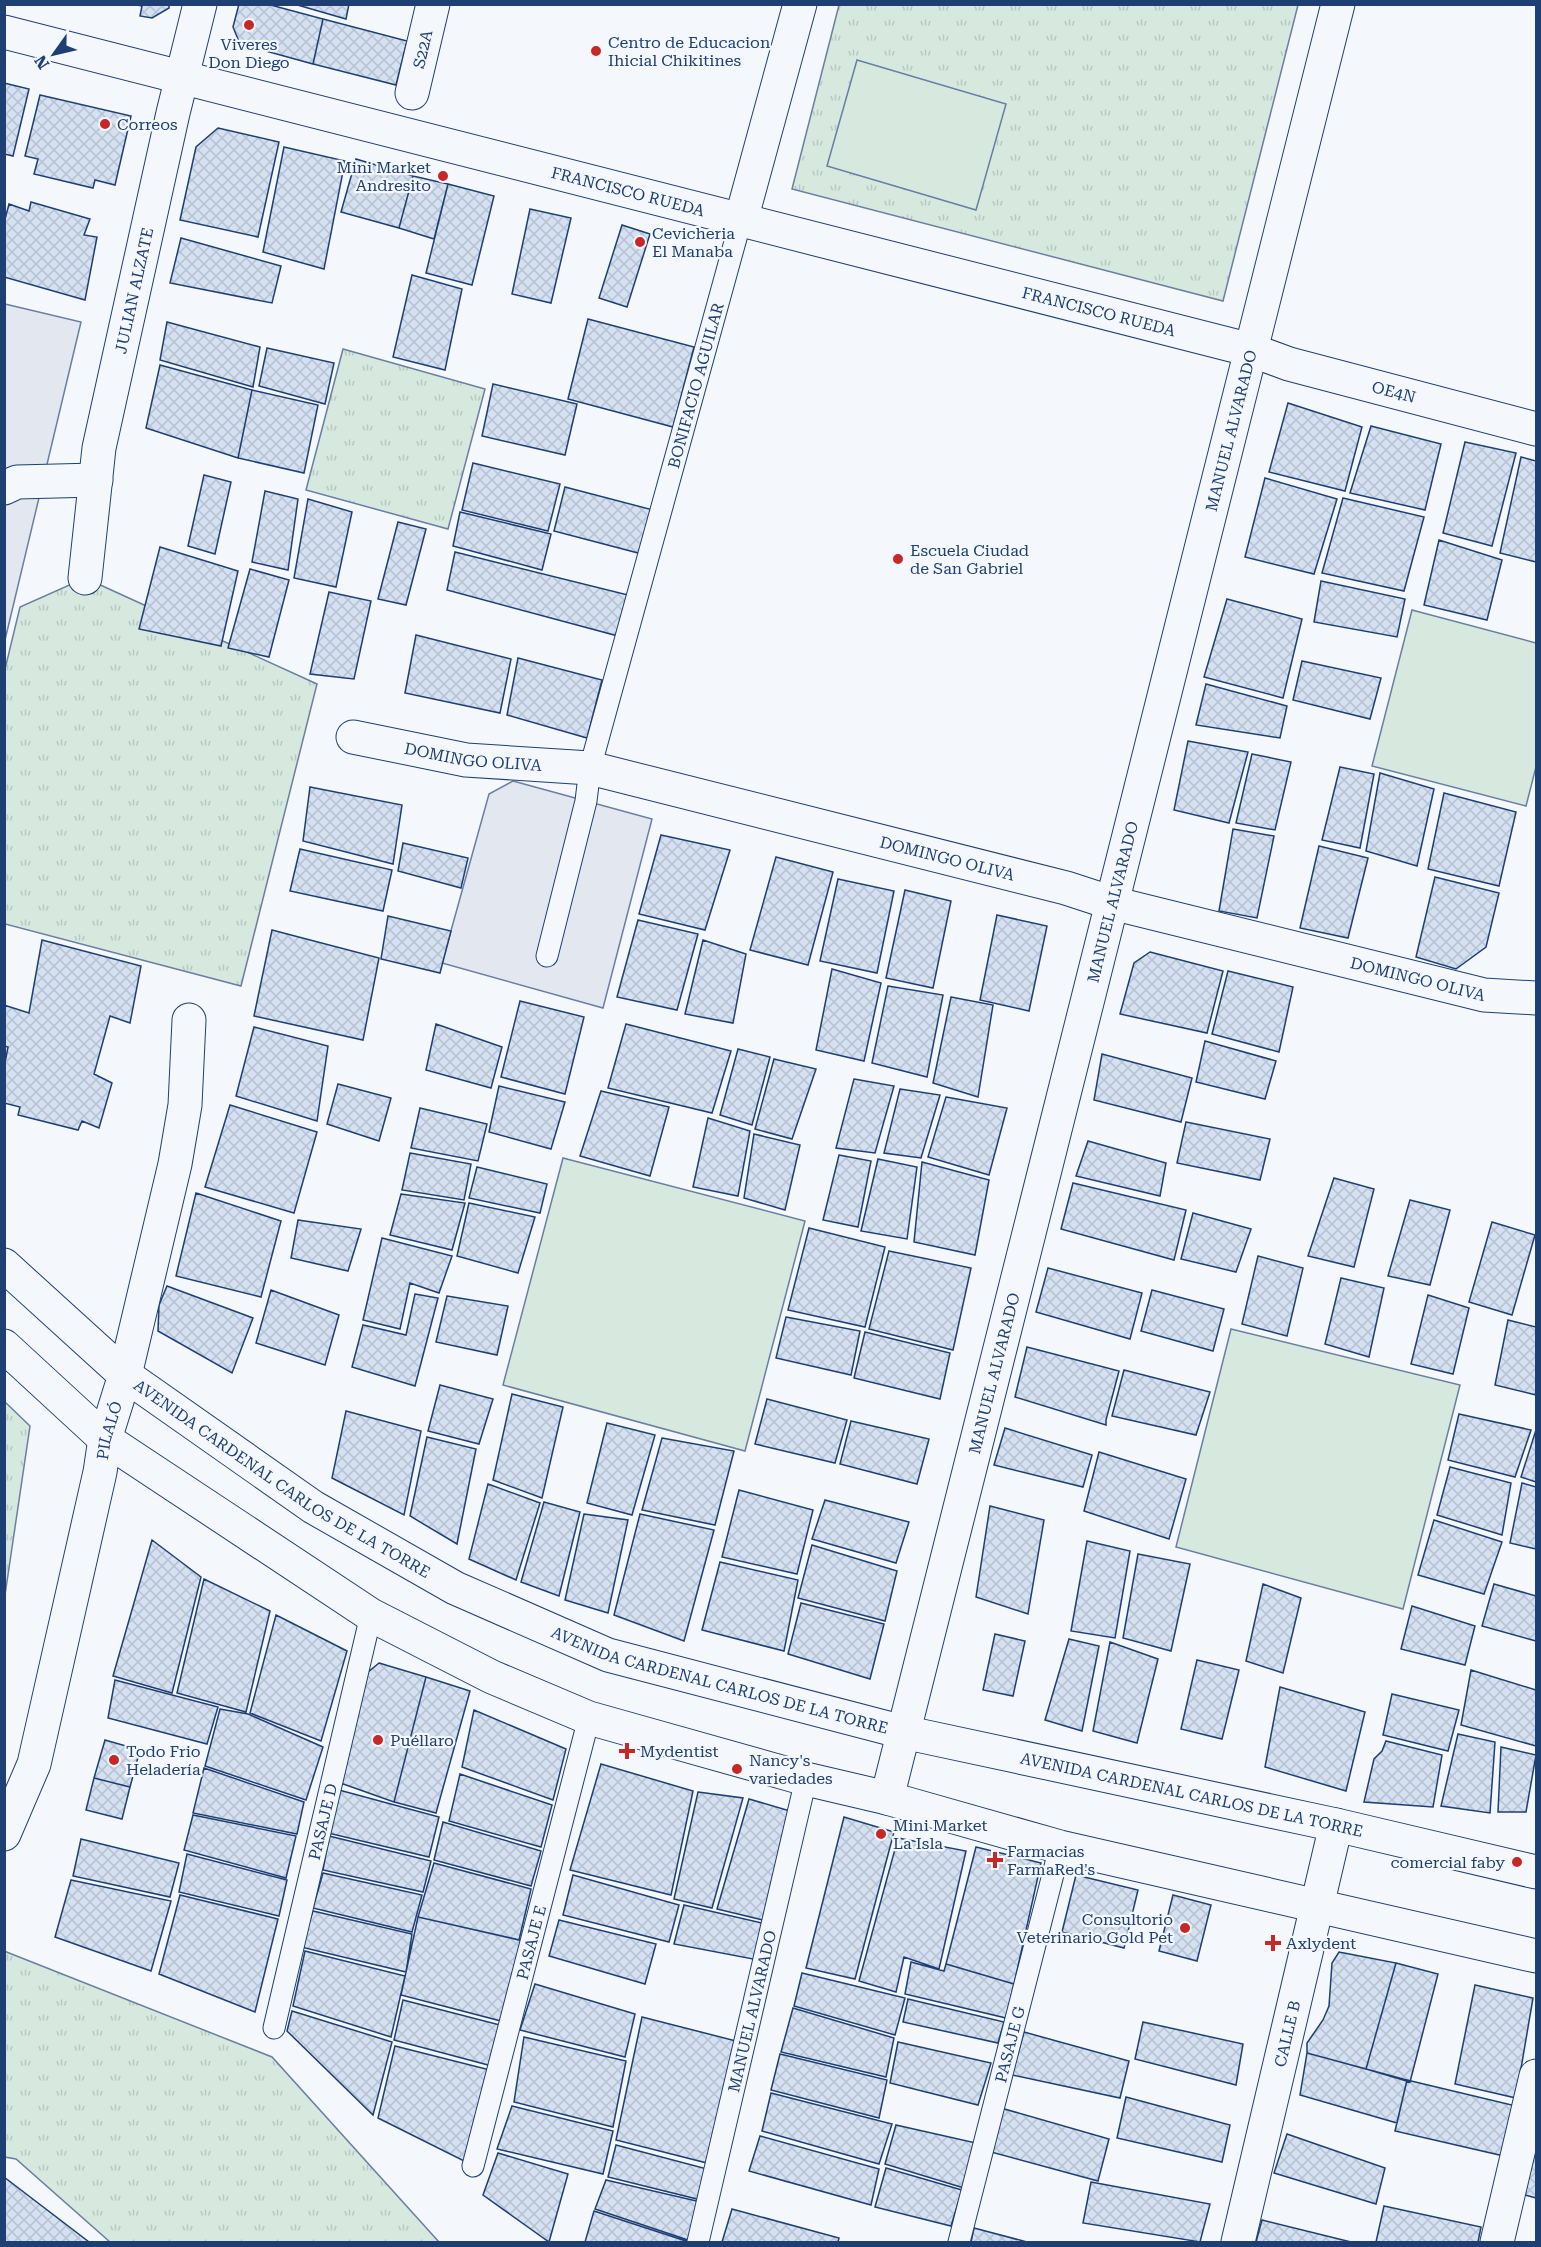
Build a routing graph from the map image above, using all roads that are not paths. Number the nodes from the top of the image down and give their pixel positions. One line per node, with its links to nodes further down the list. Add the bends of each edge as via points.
1 (200, 4): 6 (street, JULIAN ALZATE)
2 (433, 4): 7 (street, S22A)
3 (800, 4): 8 (street, BONIFACIO AGUILAR)
4 (1338, 4): 9 (street, MANUEL ALVARADO)
5 (4, 32): 6 (street, FRANCISCO RUEDA)
6 (183, 77): 8 (street, FRANCISCO RUEDA); 11 (street, JULIAN ALZATE, via 99,448)
7 (412, 93)
8 (741, 220): 9 (street, FRANCISCO RUEDA); 15 (lane, BONIFACIO AGUILAR)
9 (1251, 350): 10 (street, OE4N, via 1289,364); 16 (street, MANUEL ALVARADO)
10 (1536, 429)
11 (96, 480): 12 (street, via 17,482); 13 (street, JULIAN ALZATE)
12 (4, 488)
13 (85, 578)
14 (353, 737): 15 (street, DOMINGO OLIVA, via 466,760)
15 (590, 768): 16 (street, DOMINGO OLIVA, via 1066,888); 17 (lane, BONIFACIO AGUILAR, via 586,801)
16 (1112, 903): 18 (street, DOMINGO OLIVA, via 1484,995); 26 (street, MANUEL ALVARADO)
17 (547, 956)
18 (1536, 998)
19 (189, 1020): 22 (street, PILALÓ, via 185,1105 175,1164)
20 (4, 1265): 22 (street, AVENIDA CARDENAL CARLOS DE LA TORRE)
21 (4, 1346): 23 (street)
22 (125, 1375): 23 (street, PILALÓ); 26 (street, AVENIDA CARDENAL CARLOS DE LA TORRE, via 313,1507 455,1588 608,1655)
23 (105, 1439): 24 (street); 30 (street, PILALÓ, via 33,1764)
24 (371, 1615): 25 (street, via 492,1677); 35 (lane, PASAJE D)
25 (589, 1718): 27 (street); 37 (lane, PASAJE E)
26 (903, 1732): 28 (street, MANUEL ALVARADO); 29 (street, AVENIDA CARDENAL CARLOS DE LA TORRE)
27 (806, 1779): 28 (street); 38 (lane, MANUEL ALVARADO)
28 (887, 1798): 31 (street)
29 (1336, 1826): 32 (street, AVENIDA CARDENAL CARLOS DE LA TORRE); 33 (street, CALLE B)
30 (4, 1834)
31 (1060, 1847): 33 (street); 39 (lane, PASAJE G)
32 (1536, 1872)
33 (1318, 1906): 34 (street); 40 (street, CALLE B)
34 (1536, 1956)
35 (274, 2028)
36 (1536, 2076): 41 (street)
37 (473, 2166)
38 (698, 2242)
39 (959, 2242)
40 (1238, 2242)
41 (1497, 2242)

